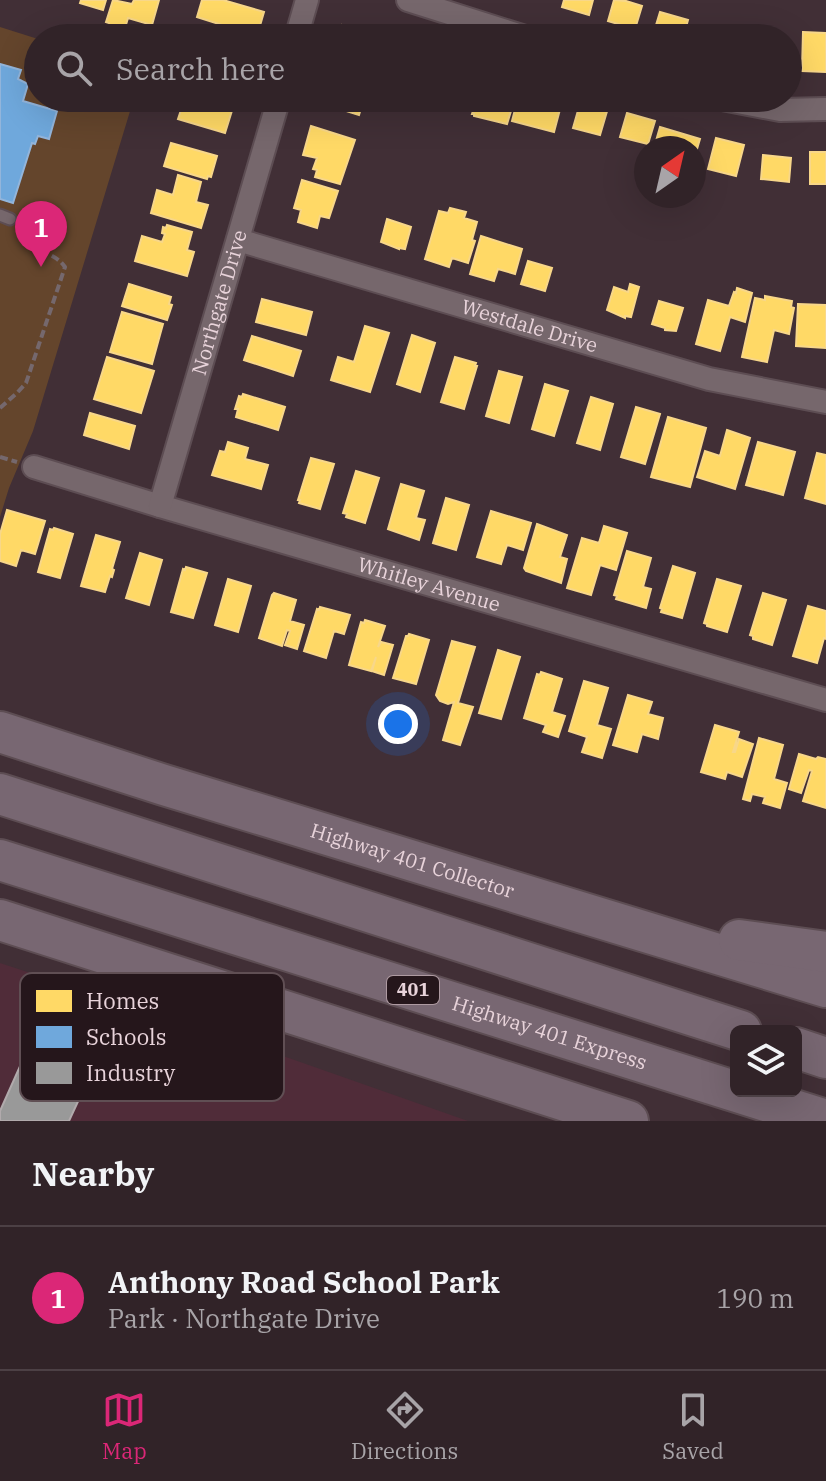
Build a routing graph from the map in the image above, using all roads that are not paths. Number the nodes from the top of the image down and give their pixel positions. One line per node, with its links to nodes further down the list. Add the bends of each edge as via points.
1 (307, 0): 3 (street)
2 (408, 0): 4 (street)
3 (300, 24)
4 (484, 24)
5 (826, 109): 6 (street)
6 (802, 110)
7 (275, 112): 8 (street, Northgate Drive)
8 (238, 240): 9 (street, Westdale Drive, via 709,379); 11 (street, Northgate Drive)
9 (826, 402)
10 (34, 467): 11 (street, Whitley Avenue)
11 (160, 506): 12 (street, Whitley Avenue)
12 (826, 700)
13 (0, 732): 17 (highway, Highway 401 Collector)
14 (0, 794): 22 (highway)
15 (0, 860): 25 (highway, Highway 401 Express / 401)
16 (0, 920): 19 (highway)
17 (607, 920): 18 (highway); 20 (highway, Highway 401 Collector)
18 (826, 952)
19 (166, 973)
20 (826, 987)
21 (284, 1011): 26 (highway)
22 (730, 1027)
23 (802, 1050): 24 (highway)
24 (826, 1058)
25 (826, 1120)
26 (628, 1121)

